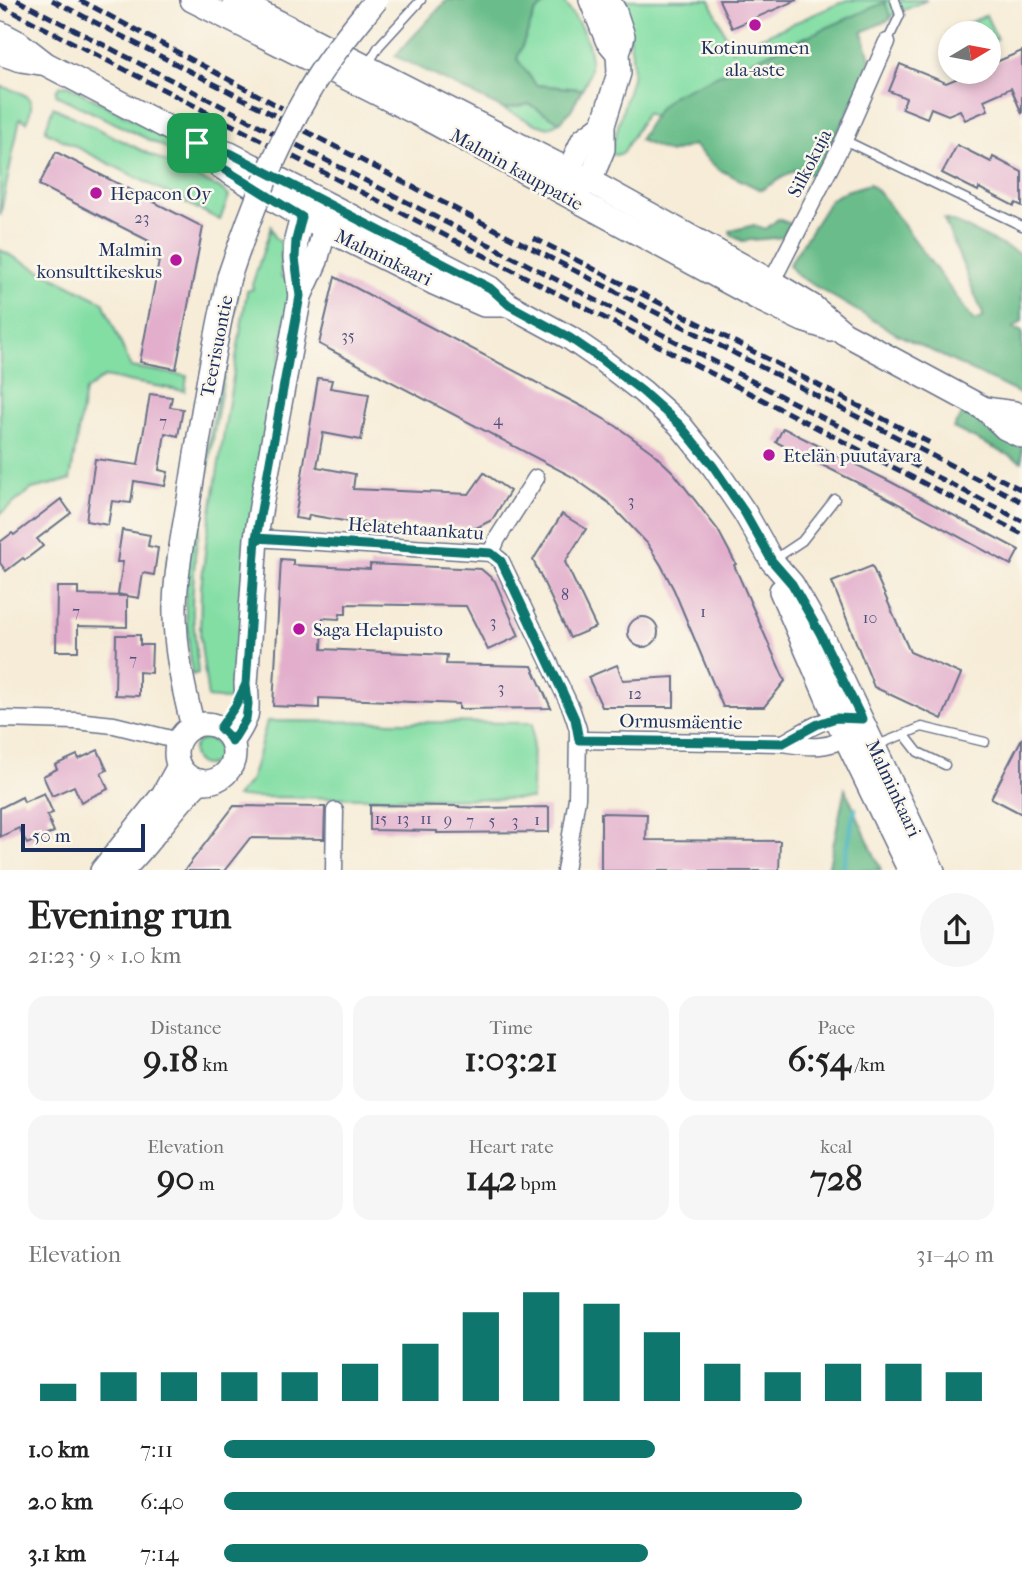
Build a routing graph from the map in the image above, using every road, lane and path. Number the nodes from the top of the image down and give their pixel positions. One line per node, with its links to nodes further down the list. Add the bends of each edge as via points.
1 (192, 0): 13 (main road, Malmin kauppatie)
2 (235, 0): 13 (main road, Malmin kauppatie)
3 (376, 0): 38 (main road, Teerisuontie, bridge, via 310,89 276,152 229,277 177,578 177,643)
4 (421, 0): 13 (lane, via 379,46)
5 (591, 0): 11 (main road, via 607,40)
6 (608, 0): 11 (main road, via 623,36)
7 (895, 0): 9 (lane, via 900,15)
8 (0, 33): 12 (main road, Malminkaari)
9 (887, 42): 15 (street, Silkokuja)
10 (0, 53): 12 (main road, Malminkaari)
11 (618, 53): 14 (main road, via 619,73)
12 (46, 64): 16 (main road, Malminkaari)
13 (361, 76): 17 (main road, Malmin kauppatie); 19 (main road, Malmin kauppatie, via 422,116)
14 (603, 125): 17 (main road, via 583,140); 18 (main road, via 603,149)
15 (844, 140): 22 (lane); 24 (street, Silkokuja)
16 (197, 143): 20 (main road, Malminkaari, via 230,153); 21 (main road, Malminkaari, via 221,167)
17 (569, 170): 18 (main road, Malmin kauppatie); 19 (main road)
18 (590, 181): 19 (main road); 24 (main road, Malmin kauppatie)
19 (567, 196): 24 (main road, Malmin kauppatie)
20 (324, 203): 21 (main road); 23 (main road); 26 (main road, Malminkaari, via 490,288)
21 (302, 217): 23 (main road, Malminkaari); 25 (main road, via 295,258)
22 (1022, 226)
23 (325, 228): 25 (main road); 26 (main road, Malminkaari, via 484,305)
24 (767, 291): 27 (main road, Malmin kauppatie, via 803,320 844,332)
25 (300, 296): 32 (main road)
26 (509, 305): 34 (main road, Malminkaari, via 599,358 680,425 745,513)
27 (985, 409): 28 (main road, Malmin kauppatie); 29 (main road, Malmin kauppatie, via 1005,428)
28 (1022, 416)
29 (1022, 436)
30 (536, 478): 33 (street)
31 (835, 499): 34 (lane, via 802,541)
32 (256, 538): 33 (street, Helatehtaankatu); 40 (main road, via 246,719)
33 (491, 553): 41 (street, Helatehtaankatu, via 501,561 554,672)
34 (772, 561): 36 (main road, Malminkaari, via 792,584 820,633); 37 (main road, Malminkaari)
35 (0, 719): 38 (street, via 114,724)
36 (862, 719): 37 (street, Ormusmäentie); 44 (main road, Malminkaari)
37 (841, 728): 43 (street, Ormusmäentie, via 818,724); 43 (street, Ormusmäentie, via 813,747); 53 (main road, Malminkaari)
38 (186, 734): 40 (main road, via 204,724); 46 (main road, via 176,753)
39 (904, 734): 42 (lane, via 922,727); 44 (lane); 45 (lane, via 918,752)
40 (226, 735): 47 (main road, via 234,754 228,771 218,779)
41 (579, 740): 43 (street, Ormusmäentie); 52 (street, Helatehtaankatu, via 578,798)
42 (985, 742)
43 (783, 743)
44 (875, 746): 54 (main road, Malminkaari)
45 (945, 765)
46 (179, 766): 47 (main road); 49 (main road, via 163,795)
47 (201, 782): 50 (main road)
48 (335, 811): 51 (street)
49 (102, 870)
50 (121, 870)
51 (334, 870)
52 (565, 870)
53 (909, 870)
54 (933, 870)

